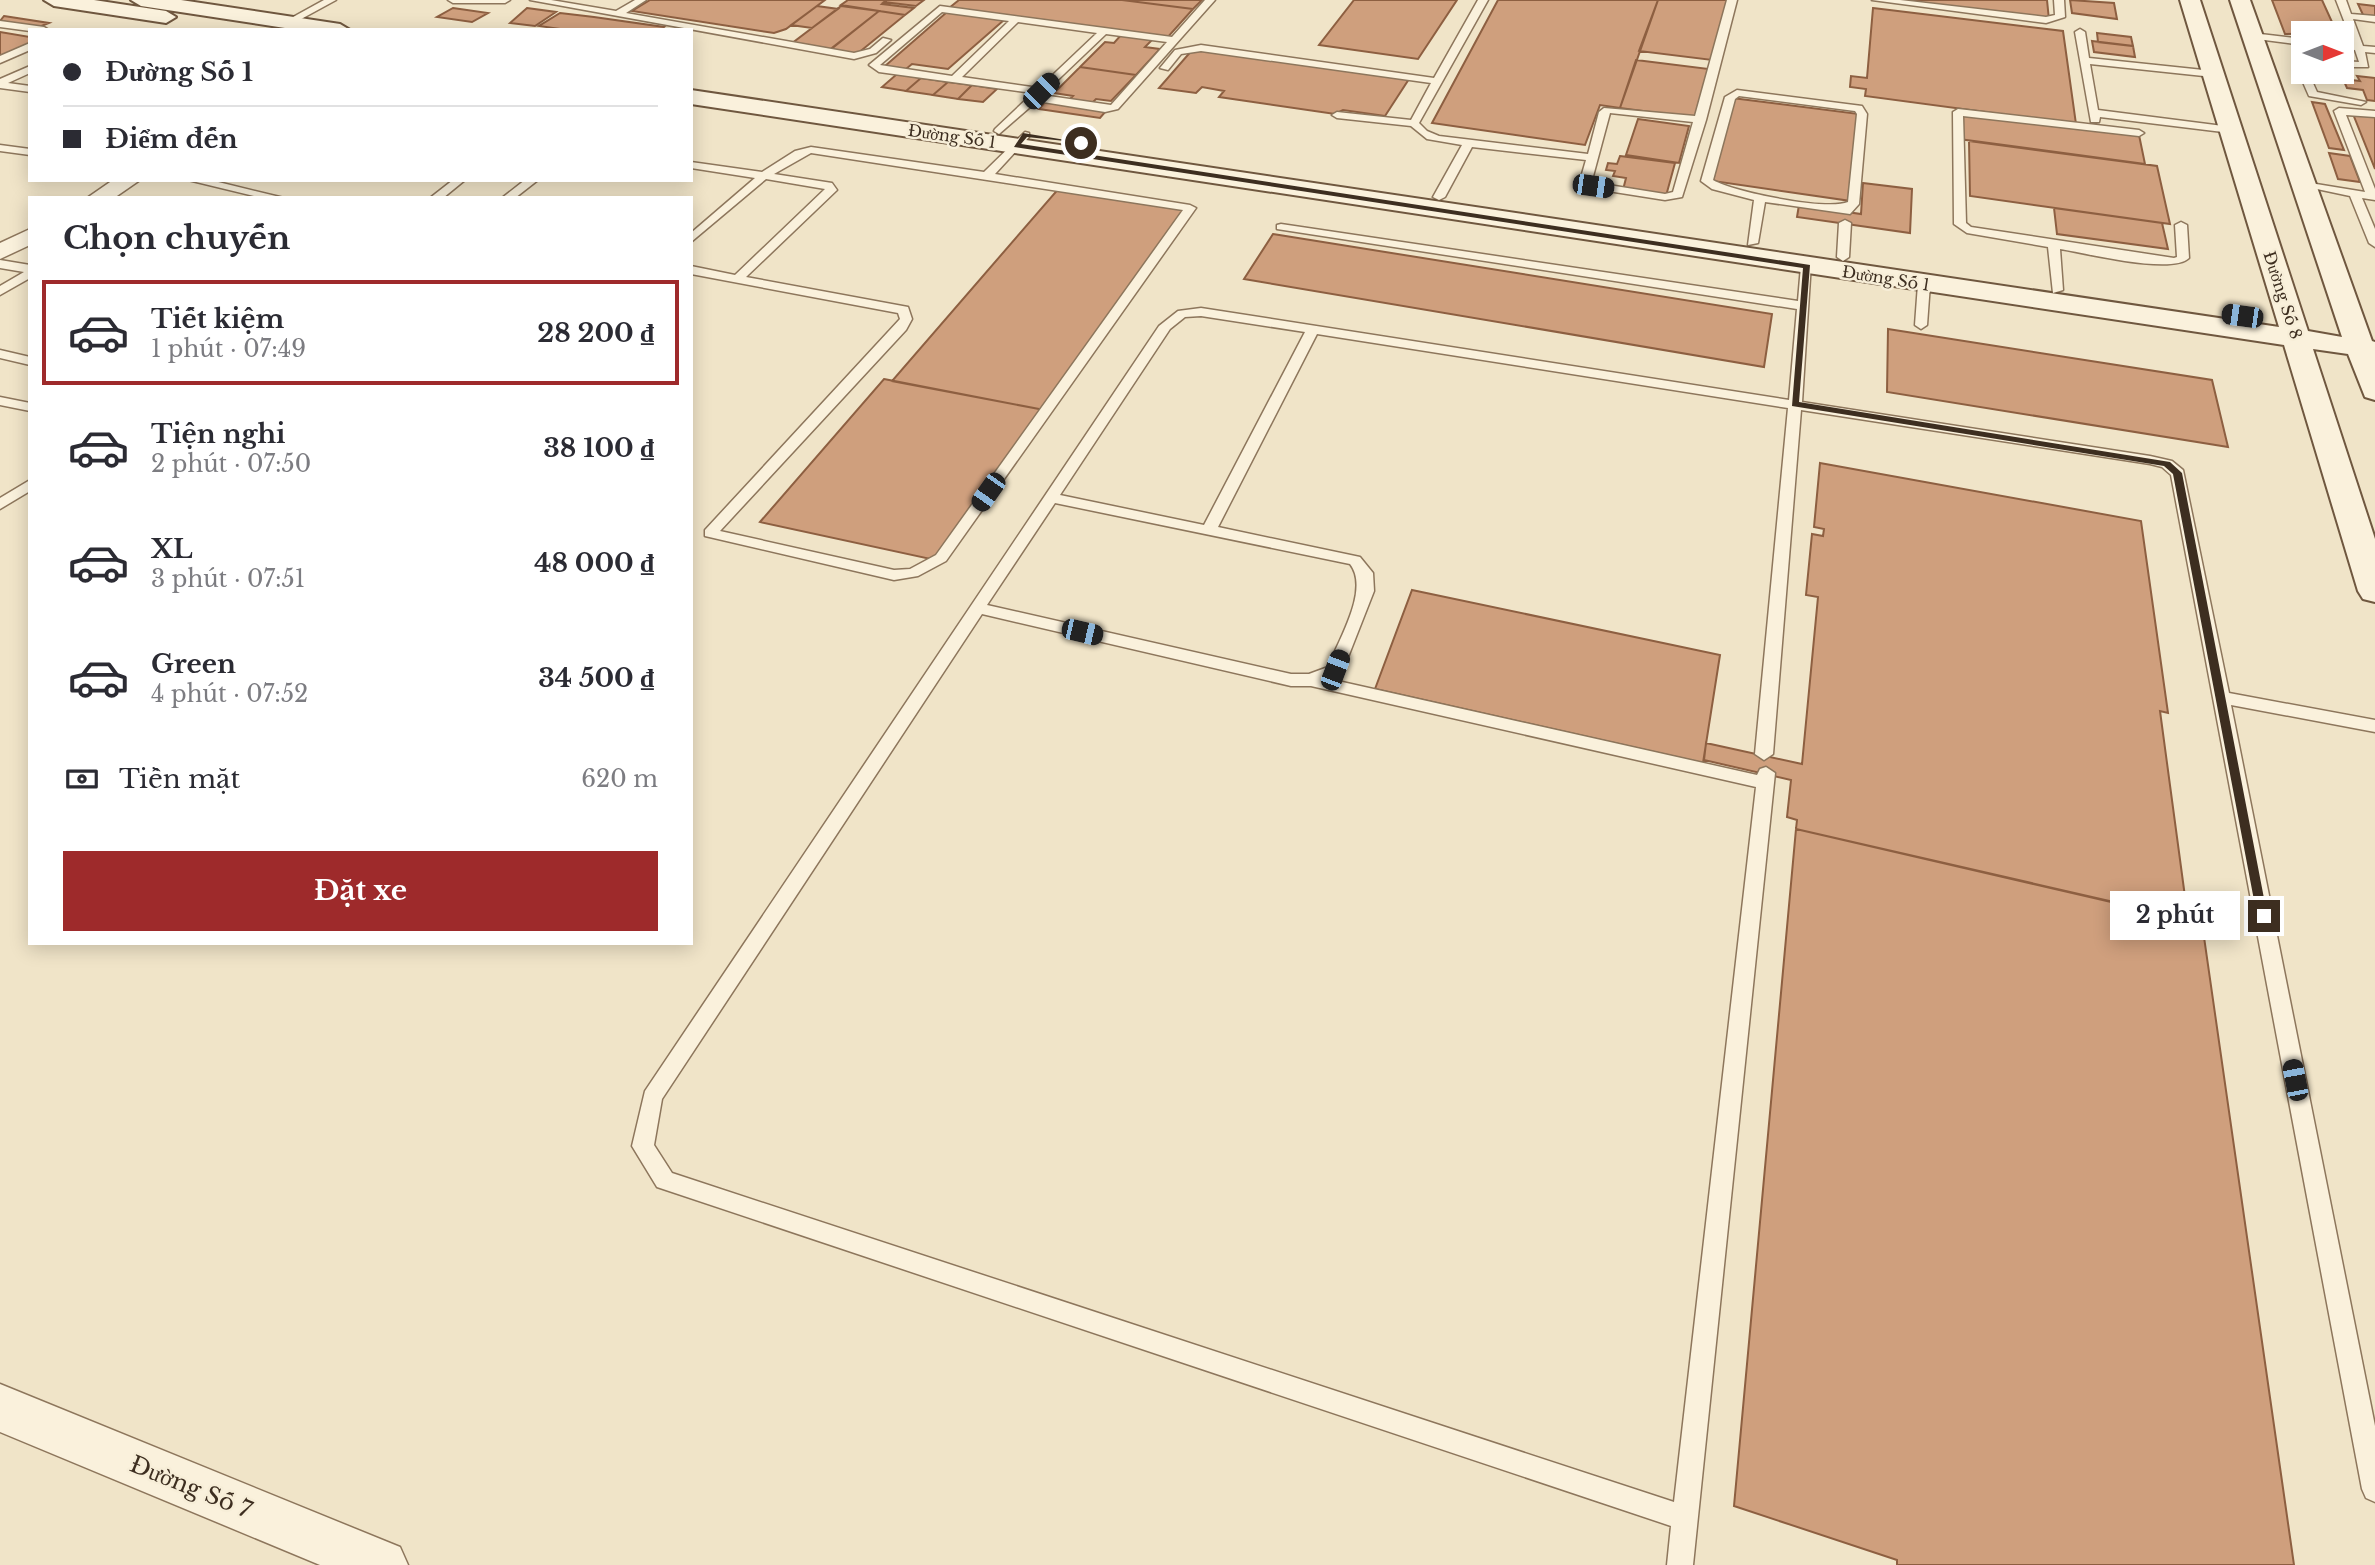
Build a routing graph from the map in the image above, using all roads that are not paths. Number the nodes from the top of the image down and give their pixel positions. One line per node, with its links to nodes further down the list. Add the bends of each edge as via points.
1 (54, 0): 25 (street)
2 (141, 0): 22 (street)
3 (331, 0): 22 (lane)
4 (453, 0): 5 (lane)
5 (505, 0)
6 (536, 0): 18 (lane)
7 (640, 0): 18 (lane)
8 (950, 0): 17 (lane)
9 (1210, 0): 30 (lane)
10 (1483, 0): 42 (lane)
11 (1732, 0): 52 (lane)
12 (1877, 0): 13 (lane, via 2046,20 2060,17)
13 (2059, 0)
14 (2190, 0): 40 (street, Đường Số 8)
15 (2240, 0): 29 (street)
16 (2341, 0): 19 (lane)
17 (936, 4): 18 (lane, via 873,51 853,56); 20 (lane); 41 (lane, via 874,65)
18 (618, 14)
19 (2346, 16): 21 (lane); 33 (lane)
20 (1016, 19): 27 (lane); 41 (lane)
21 (2375, 19)
22 (289, 22): 26 (street)
23 (0, 24): 24 (lane)
24 (29, 28)
25 (237, 28)
26 (327, 28)
27 (1104, 30): 30 (lane); 47 (lane)
28 (2080, 32): 36 (lane)
29 (2252, 36): 31 (lane); 68 (street)
30 (1174, 40): 47 (lane, via 1114,107)
31 (2291, 41)
32 (28, 47): 35 (lane)
33 (2356, 48): 34 (lane); 37 (lane)
34 (2375, 50)
35 (0, 60)
36 (2084, 60): 40 (lane); 54 (lane, via 2094,116)
37 (2370, 65)
38 (28, 70): 43 (lane)
39 (1161, 74): 42 (lane, via 1178,52 1201,48)
40 (2213, 74): 54 (street, Đường Số 8)
41 (956, 79): 47 (lane)
42 (1436, 80): 53 (lane)
43 (0, 84): 46 (lane)
44 (693, 84): 56 (street, Đường Số 1)
45 (2310, 84): 49 (lane, via 2316,96)
46 (28, 89)
47 (1037, 94): 56 (lane)
48 (693, 97): 56 (street, Đường Số 1)
49 (2375, 104)
50 (2375, 114): 74 (lane, via 2339,111)
51 (1337, 115): 53 (lane)
52 (1701, 120): 60 (lane, via 1608,110); 60 (lane, via 1676,196 1589,184 1586,181)
53 (1414, 124): 57 (lane, via 1424,135)
54 (2231, 130): 99 (street, Đường Số 8)
55 (2140, 133): 84 (lane, via 1956,114 1960,224 1967,230)
56 (1014, 137): 63 (lane); 75 (street, Đường Số 1); 88 (street, Đường Số 1)
57 (1469, 143): 60 (lane); 75 (lane)
58 (0, 148): 59 (lane)
59 (28, 152)
60 (1594, 158)
61 (693, 164): 62 (lane)
62 (764, 176): 63 (lane, via 799,152 811,150); 81 (lane); 92 (lane, via 828,185 831,190)
63 (987, 176): 92 (lane, via 1190,208 941,558 929,567 894,575 710,533 906,319 904,310 895,307)
64 (126, 182): 70 (street)
65 (203, 182): 71 (lane)
66 (457, 182): 72 (lane)
67 (530, 182): 73 (lane)
68 (2304, 185): 69 (lane); 100 (street)
69 (2355, 194): 74 (lane); 83 (lane)
70 (101, 196)
71 (269, 196)
72 (438, 196)
73 (510, 196)
74 (2373, 196)
75 (1439, 197): 82 (street, Đường Số 1)
76 (1760, 198): 77 (lane); 77 (lane, via 1713,188 1707,181 1730,97 1737,93 1858,108 1853,204); 82 (lane)
77 (1846, 214): 86 (lane)
78 (2181, 225): 84 (lane, via 2183,258 2176,262)
79 (1281, 227): 96 (lane)
80 (28, 237): 85 (street)
81 (693, 237)
82 (1752, 243): 86 (street, Đường Số 1)
83 (2375, 243)
84 (2054, 244): 94 (lane)
85 (0, 252)
86 (1843, 257): 94 (street, Đường Số 1)
87 (0, 264): 90 (lane)
88 (1807, 266): 93 (street, Đường Số 1); 96 (lane)
89 (693, 270): 92 (lane)
90 (28, 271)
91 (28, 272): 95 (lane)
92 (738, 278)
93 (1924, 284): 97 (lane); 99 (street, Đường Số 1)
94 (2057, 290): 99 (street, Đường Số 1)
95 (0, 291)
96 (1804, 306): 105 (lane)
97 (1921, 325)
98 (1313, 329): 105 (lane); 108 (lane, via 1201,312 1182,314 1165,326); 110 (lane)
99 (2294, 332): 100 (street, Đường Số 1); 111 (street, Đường Số 8)
100 (2366, 341): 103 (street)
101 (0, 354): 102 (lane)
102 (28, 361)
103 (2375, 391)
104 (0, 401): 106 (lane)
105 (1795, 404): 114 (lane, via 2167,464 2178,473); 116 (lane)
106 (28, 407)
107 (28, 485): 109 (lane)
108 (1051, 498): 110 (lane); 112 (lane)
109 (0, 505)
110 (1209, 530): 113 (lane, via 1355,560 1365,573 1366,591 1335,670)
111 (2375, 591)
112 (977, 608): 113 (lane, via 1291,680); 119 (lane, via 652,1097 643,1146 665,1180)
113 (1311, 680): 116 (lane)
114 (2221, 697): 115 (lane); 118 (lane)
115 (2375, 726)
116 (1765, 770): 119 (lane)
117 (0, 1408): 120 (street, Đường Số 7)
118 (2375, 1489)
119 (1685, 1518): 121 (lane)
120 (382, 1565)
121 (1680, 1565)

